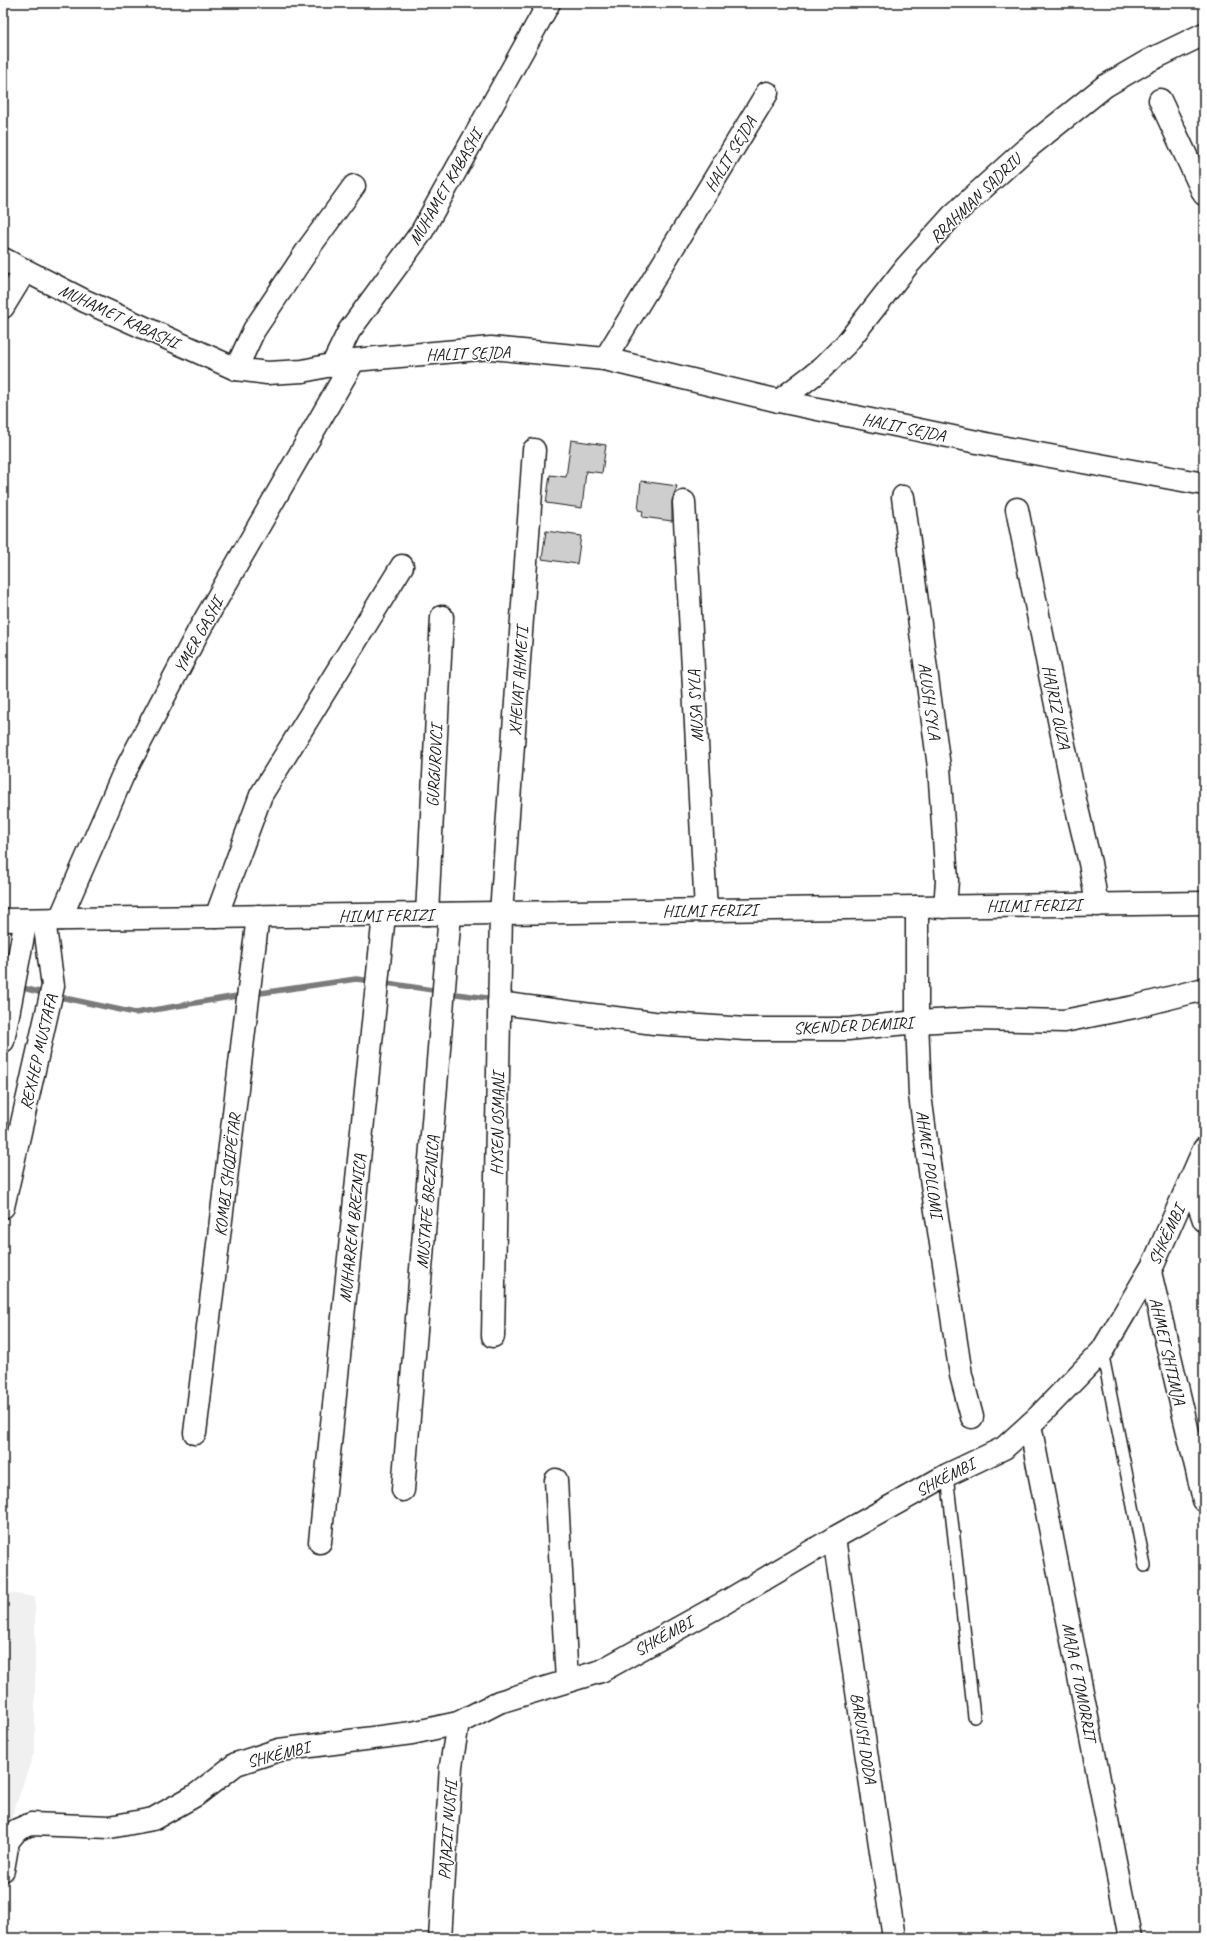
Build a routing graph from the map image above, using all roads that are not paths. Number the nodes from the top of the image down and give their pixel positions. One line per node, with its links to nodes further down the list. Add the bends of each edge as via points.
1 (549, 3): 12 (street, MUHAMET KABASHI, via 421,233 349,331)
2 (1204, 34): 14 (street, RRAHMAN SADRIU, via 1148,61 1105,86 1019,155 952,216 907,266 846,344 821,369)
3 (767, 93): 10 (street, HALIT SEJDA)
4 (1160, 100): 6 (street)
5 (354, 186): 13 (street, via 254,330)
6 (1204, 194)
7 (3, 259): 8 (street, MUHAMET KABASHI)
8 (25, 271): 9 (street); 13 (street, MUHAMET KABASHI)
9 (3, 308)
10 (605, 359): 11 (street, HALIT SEJDA, via 491,348); 14 (street, HALIT SEJDA)
11 (354, 360): 12 (street, MUHAMET KABASHI); 34 (street, YMER GASHI, via 198,632)
12 (332, 366): 13 (street, MUHAMET KABASHI, via 303,372 267,373)
13 (236, 369)
14 (779, 401): 16 (street, HALIT SEJDA, via 1006,448)
15 (534, 450): 27 (street, XHEVAT AHMETI)
16 (1204, 484)
17 (903, 497): 25 (street, ALUSH SYLA, via 939,768 947,881)
18 (684, 502): 26 (street, MUSA SYLA)
19 (1017, 509): 23 (street, HAJRIZ QUZA)
20 (402, 566): 32 (street, via 261,795)
21 (442, 617): 28 (street, GURGUROVCI)
22 (1204, 903): 23 (street, HILMI FERIZI)
23 (1097, 905): 25 (street, HILMI FERIZI)
24 (917, 907): 25 (street, HILMI FERIZI); 26 (street, HILMI FERIZI); 37 (street, AHMET POLLOMI)
25 (944, 907)
26 (706, 910): 27 (street, HILMI FERIZI)
27 (501, 913): 29 (street, HILMI FERIZI); 36 (street, HYSEN OSMANI)
28 (427, 914): 29 (street, HILMI FERIZI); 30 (street, HILMI FERIZI)
29 (450, 914): 51 (street, MUSTAFË BREZNICA)
30 (384, 915): 31 (street, HILMI FERIZI); 54 (street, MUHARREM BREZNICA)
31 (258, 916): 32 (street, HILMI FERIZI); 48 (street, KOMBI SHQIPËTAR)
32 (216, 917): 34 (street, HILMI FERIZI)
33 (3, 920): 34 (street, HILMI FERIZI)
34 (43, 920): 38 (street, YMER GASHI, via 15,974); 41 (street, REXHEP MUSTAFA, via 53,986)
35 (1204, 989): 37 (street, SKENDER DEMIRI, via 1134,1007 1064,1020)
36 (499, 997): 37 (street, SKENDER DEMIRI, via 654,1023 746,1029 848,1029); 44 (street, HYSEN OSMANI)
37 (917, 1016): 46 (street, AHMET POLLOMI, via 920,1095 931,1178 961,1375)
38 (3, 1041)
39 (1204, 1149): 40 (street, SHKËMBI)
40 (1190, 1182): 42 (street); 43 (street, SHKËMBI)
41 (3, 1207)
42 (1204, 1220)
43 (1150, 1272): 45 (street, SHKËMBI); 52 (street, AHMET SHTIMJA)
44 (493, 1336)
45 (1102, 1351): 47 (street, SHKËMBI); 55 (lane)
46 (972, 1417)
47 (1030, 1425): 49 (street, SHKËMBI, via 1004,1448); 62 (street, MAJA E TOMORRIT)
48 (195, 1433)
49 (947, 1475): 53 (street, SHKËMBI); 57 (lane)
50 (556, 1480): 56 (street)
51 (403, 1490)
52 (1204, 1500)
53 (834, 1538): 56 (street, SHKËMBI, via 724,1603 607,1667); 61 (street, BARUSH DODA)
54 (320, 1542)
55 (1145, 1566)
56 (567, 1681): 58 (street, SHKËMBI, via 499,1702)
57 (974, 1717)
58 (458, 1723): 59 (street, SHKËMBI, via 412,1733 279,1750 236,1764 196,1795 153,1819 110,1827 31,1824 17,1830 8,1841); 60 (street, PAJAZIT NUSHI, via 451,1766)
59 (3, 1870)
60 (440, 1938)
61 (894, 1938)
62 (1130, 1938)

